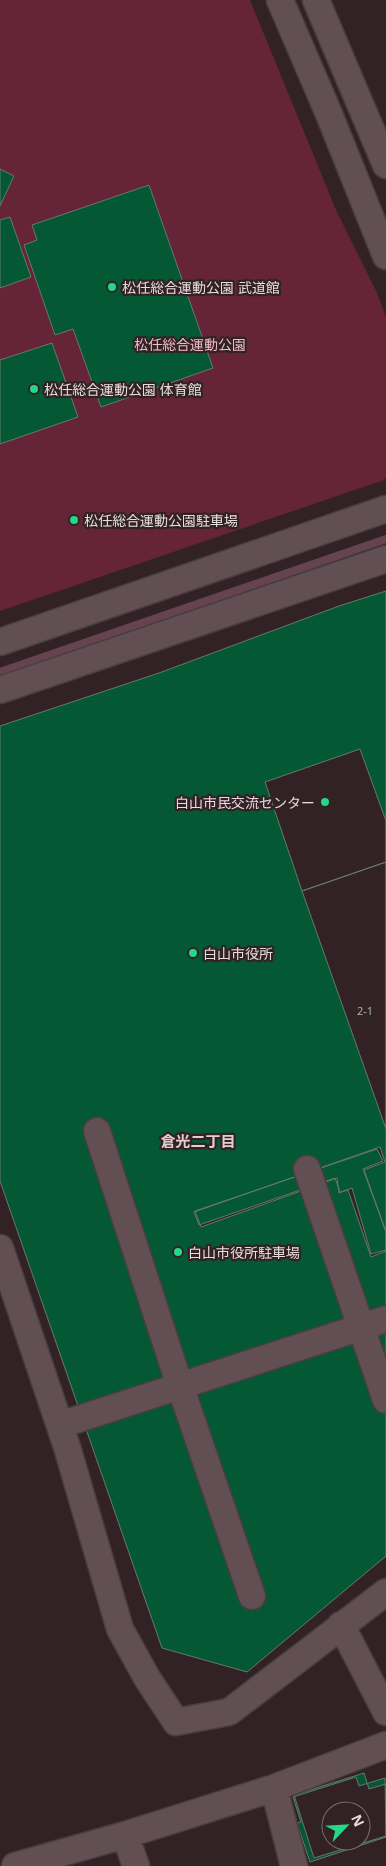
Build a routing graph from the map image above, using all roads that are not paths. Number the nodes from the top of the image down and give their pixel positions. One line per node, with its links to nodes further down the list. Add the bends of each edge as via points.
1 (280, 0): 4 (street)
2 (316, 0): 3 (street)
3 (386, 165)
4 (386, 256)
5 (386, 509): 7 (street)
6 (386, 559): 8 (street)
7 (0, 642)
8 (0, 690)
9 (97, 1131): 14 (street)
10 (307, 1169): 13 (street)
11 (0, 1248): 16 (street)
12 (386, 1319): 13 (street)
13 (361, 1328): 14 (street); 15 (street)
14 (180, 1386): 16 (street); 18 (street)
15 (386, 1400)
16 (60, 1426): 19 (street, via 120,1629 176,1722 229,1712)
17 (386, 1592): 19 (street)
18 (252, 1596)
19 (341, 1625): 20 (street)
20 (386, 1712)
21 (386, 1744): 22 (street)
22 (274, 1788): 23 (street); 26 (street)
23 (125, 1835): 24 (street); 25 (street)
24 (15, 1866)
25 (136, 1866)
26 (294, 1866)

